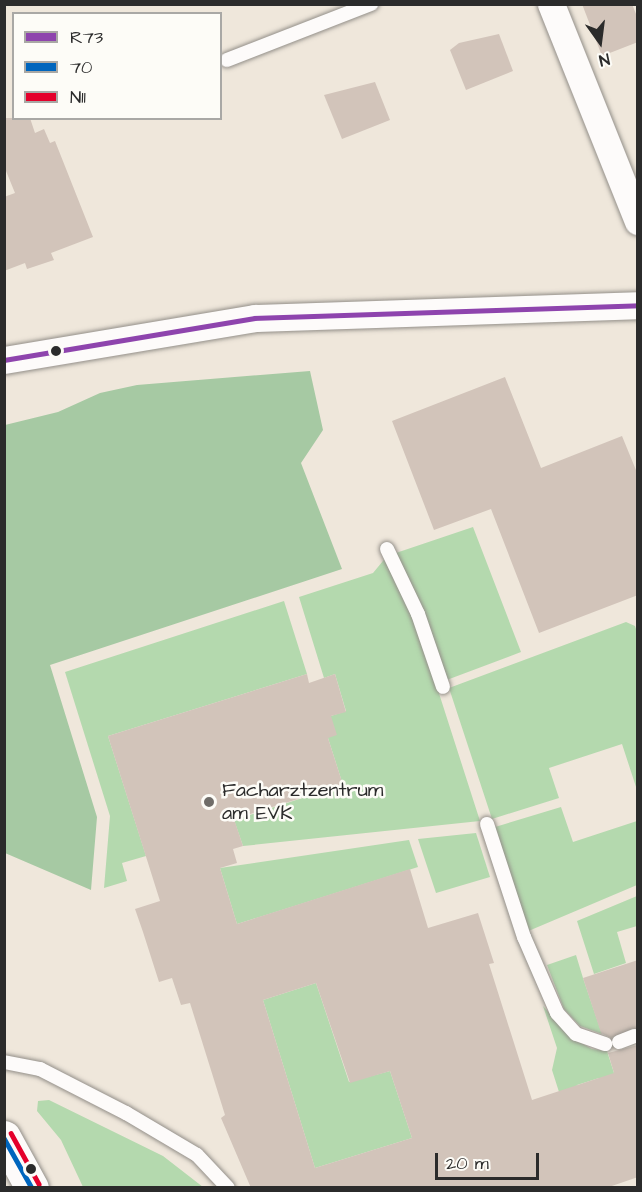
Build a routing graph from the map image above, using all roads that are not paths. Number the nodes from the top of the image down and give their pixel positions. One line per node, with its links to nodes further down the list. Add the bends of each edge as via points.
1 (371, 4): 3 (lane)
2 (551, 4): 4 (street)
3 (227, 60)
4 (638, 221)
5 (638, 305): 6 (street, via 255,318)
6 (4, 360)
7 (387, 549): 8 (lane, via 418,614)
8 (443, 687)
9 (487, 824): 10 (lane, via 524,937 556,1013 576,1034 612,1043)
10 (635, 1036)
11 (4, 1062): 14 (lane, via 40,1069 173,1139 212,1167)
12 (4, 1137): 13 (street)
13 (32, 1188)
14 (228, 1188)

